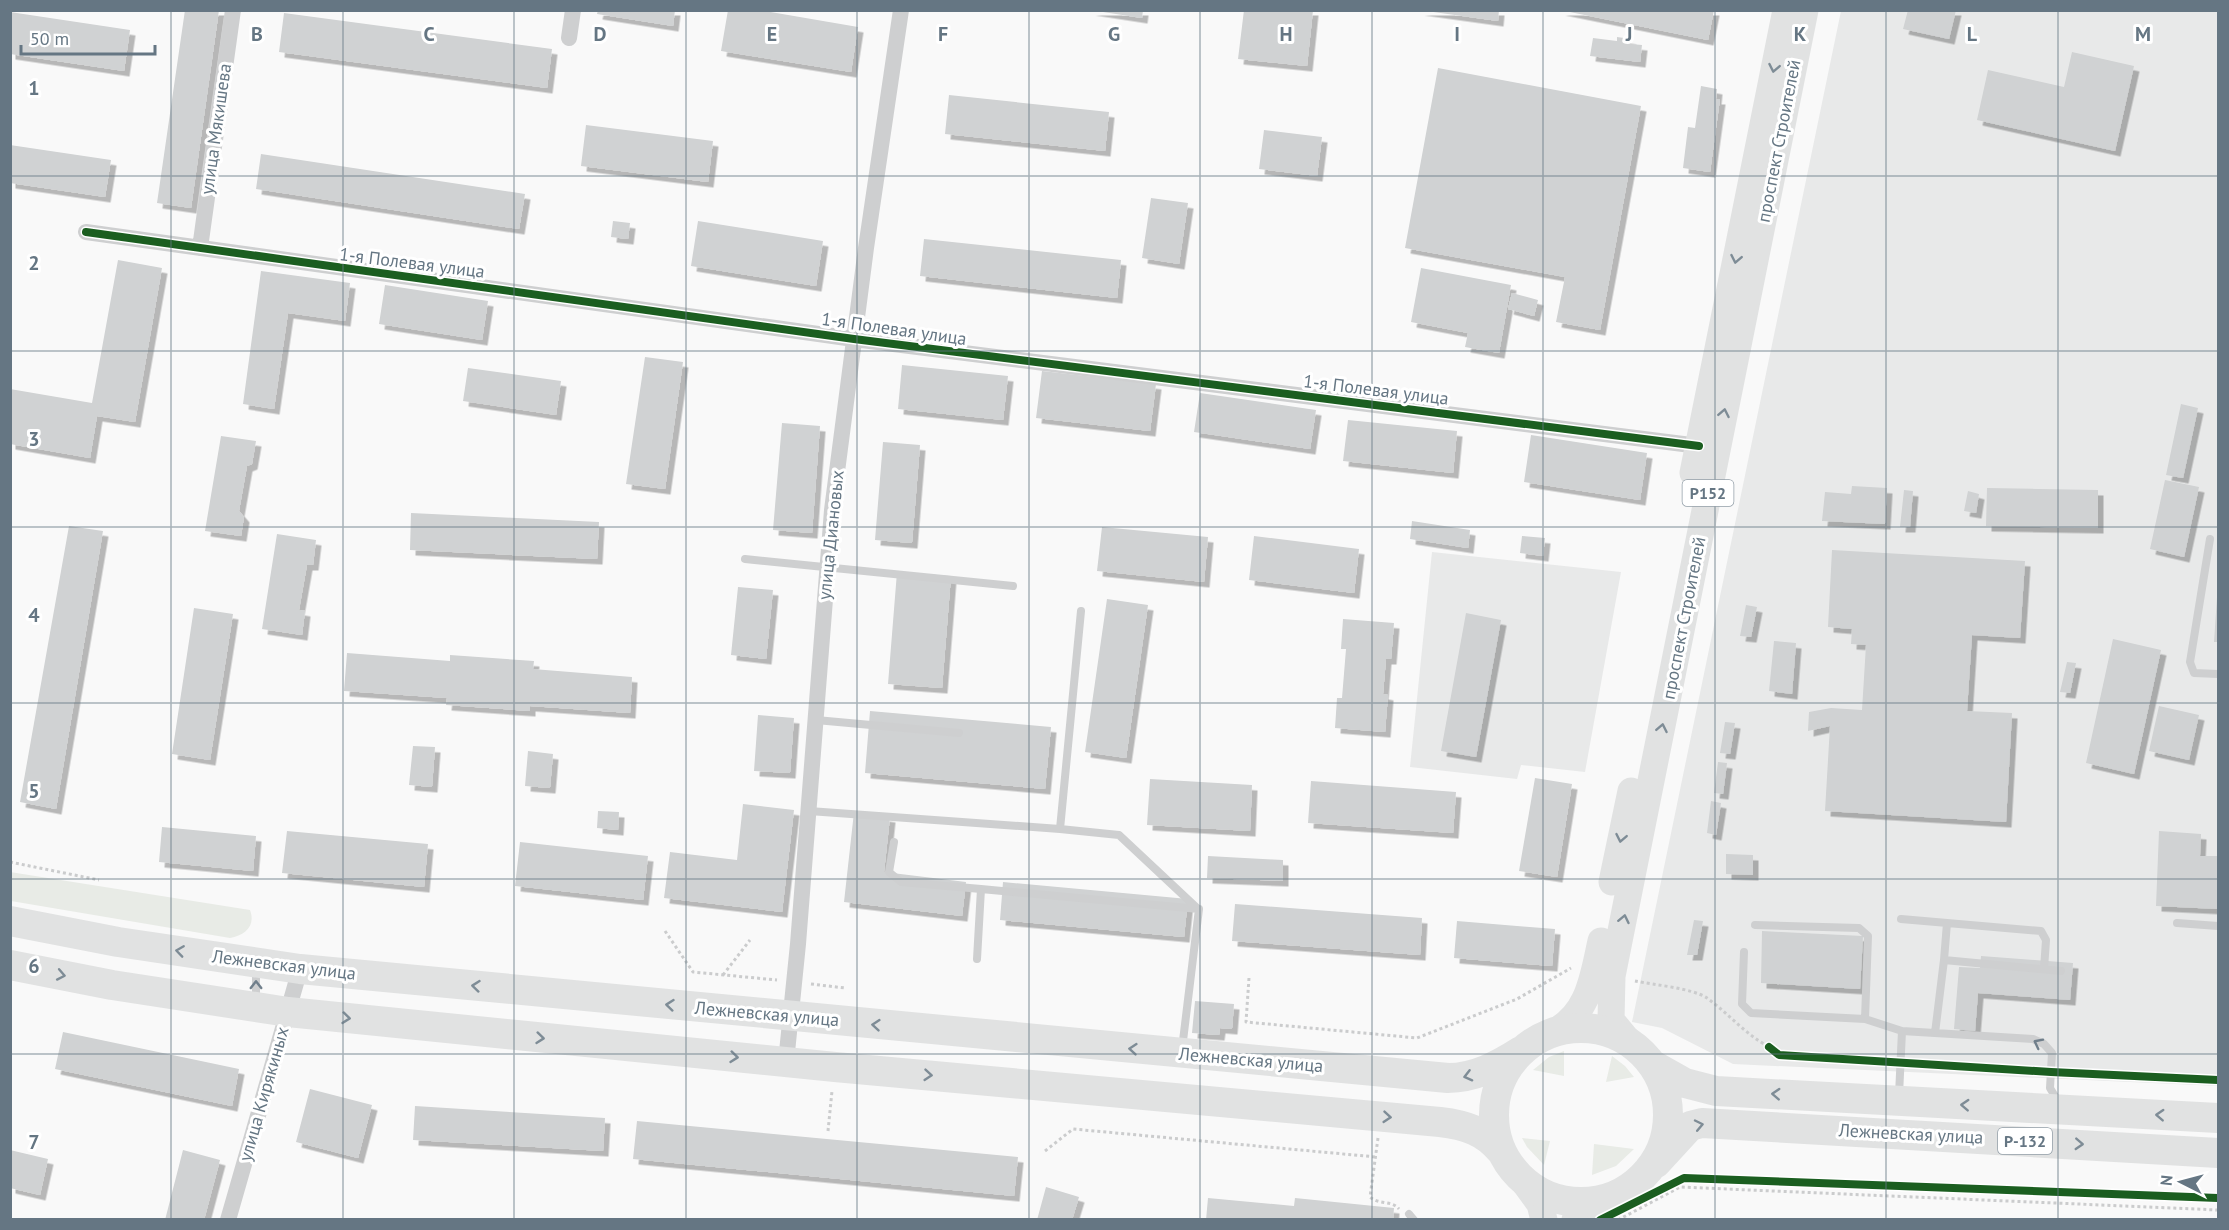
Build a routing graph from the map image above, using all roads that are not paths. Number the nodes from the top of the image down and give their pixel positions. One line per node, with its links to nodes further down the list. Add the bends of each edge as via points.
1 (233, 10): 8 (street, улица Мякишева)
2 (573, 10): 6 (street)
3 (901, 10): 9 (street, улица Диановых)
4 (1786, 10): 10 (main road, проспект Строителей / Р152, one-way to 10)
5 (1805, 10): 10 (main road, проспект Строителей / Р152, one-way to 5)
6 (569, 38)
7 (86, 232): 8 (street, 1-я Полевая улица)
8 (200, 248): 9 (street, 1-я Полевая улица)
9 (854, 339): 10 (street, 1-я Полевая улица); 13 (street, улица Диановых)
10 (1708, 447): 43 (main road, проспект Строителей / Р152, one-way to 43, via 1591,985 1575,1017); 45 (main road, проспект Строителей / Р152, one-way to 10, via 1611,1020 1612,976)
11 (2210, 539): 16 (lane, via 2190,662 2194,673)
12 (745, 559): 13 (lane)
13 (828, 567): 14 (lane); 17 (street, улица Диановых)
14 (1013, 586)
15 (1081, 611): 20 (lane)
16 (2218, 674)
17 (816, 720): 18 (lane); 19 (street, улица Диановых)
18 (959, 733)
19 (809, 811): 20 (lane); 40 (street, улица Диановых)
20 (1060, 829): 23 (lane, via 1119,835)
21 (894, 842): 22 (lane, via 889,872 901,882)
22 (981, 889): 23 (lane); 31 (lane)
23 (1199, 909): 47 (lane)
24 (1901, 919): 26 (lane)
25 (10, 921): 33 (highway, Лежневская улица, one-way to 25)
26 (1947, 923): 32 (lane); 36 (lane, via 2041,931 2046,940)
27 (2177, 923): 29 (lane)
28 (1755, 925): 41 (lane, via 1859,928 1868,936)
29 (2218, 926)
30 (1744, 952): 41 (lane, via 1742,1004 1751,1013)
31 (977, 959)
32 (1944, 960): 36 (lane); 44 (lane)
33 (256, 963): 35 (highway, Лежневская улица); 38 (lane, one-way to 33)
34 (10, 965): 38 (highway, one-way to 38)
35 (300, 969): 39 (street, улица Кирякиных); 40 (highway, Лежневская улица, one-way to 35)
36 (2044, 969): 37 (lane)
37 (2061, 971)
38 (256, 1007): 39 (highway)
39 (288, 1012): 48 (highway, one-way to 48); 58 (street, улица Кирякиных)
40 (791, 1017): 47 (highway, Лежневская улица, one-way to 40); 48 (street, улица Диановых)
41 (1865, 1018): 42 (lane)
42 (1902, 1031): 44 (lane); 50 (lane)
43 (1552, 1033): 45 (highway, via 1588,1028 1611,1033); 46 (highway)
44 (1935, 1033): 51 (lane, one-way to 44, via 2050,1088 2052,1053 2044,1044 2033,1039)
45 (1630, 1043): 49 (highway)
46 (1521, 1051): 47 (highway, Лежневская улица, one-way to 47, via 1490,1069 1457,1078); 53 (highway, via 1503,1078 1496,1098 1494,1120)
47 (1182, 1053)
48 (786, 1062): 53 (highway, one-way to 53, via 1440,1122 1479,1131)
49 (1653, 1065): 50 (highway, Лежневская улица / Р-132, one-way to 49, via 1716,1091 1684,1083); 55 (highway, via 1661,1080 1668,1113 1663,1147)
50 (1898, 1102): 51 (highway, Лежневская улица / Р-132, one-way to 50)
51 (2064, 1110): 52 (highway, Лежневская улица / Р-132, one-way to 51)
52 (2218, 1118)
53 (1501, 1151): 56 (highway)
54 (2218, 1152): 55 (highway, Лежневская улица / Р-132, one-way to 54, via 1690,1126 1708,1123)
55 (1656, 1163): 57 (highway)
56 (1519, 1175): 57 (highway, via 1539,1191 1556,1198); 59 (main road, via 1540,1204)
57 (1610, 1212): 60 (main road, via 1581,1213)
58 (228, 1220)
59 (1544, 1220)
60 (1575, 1220)

